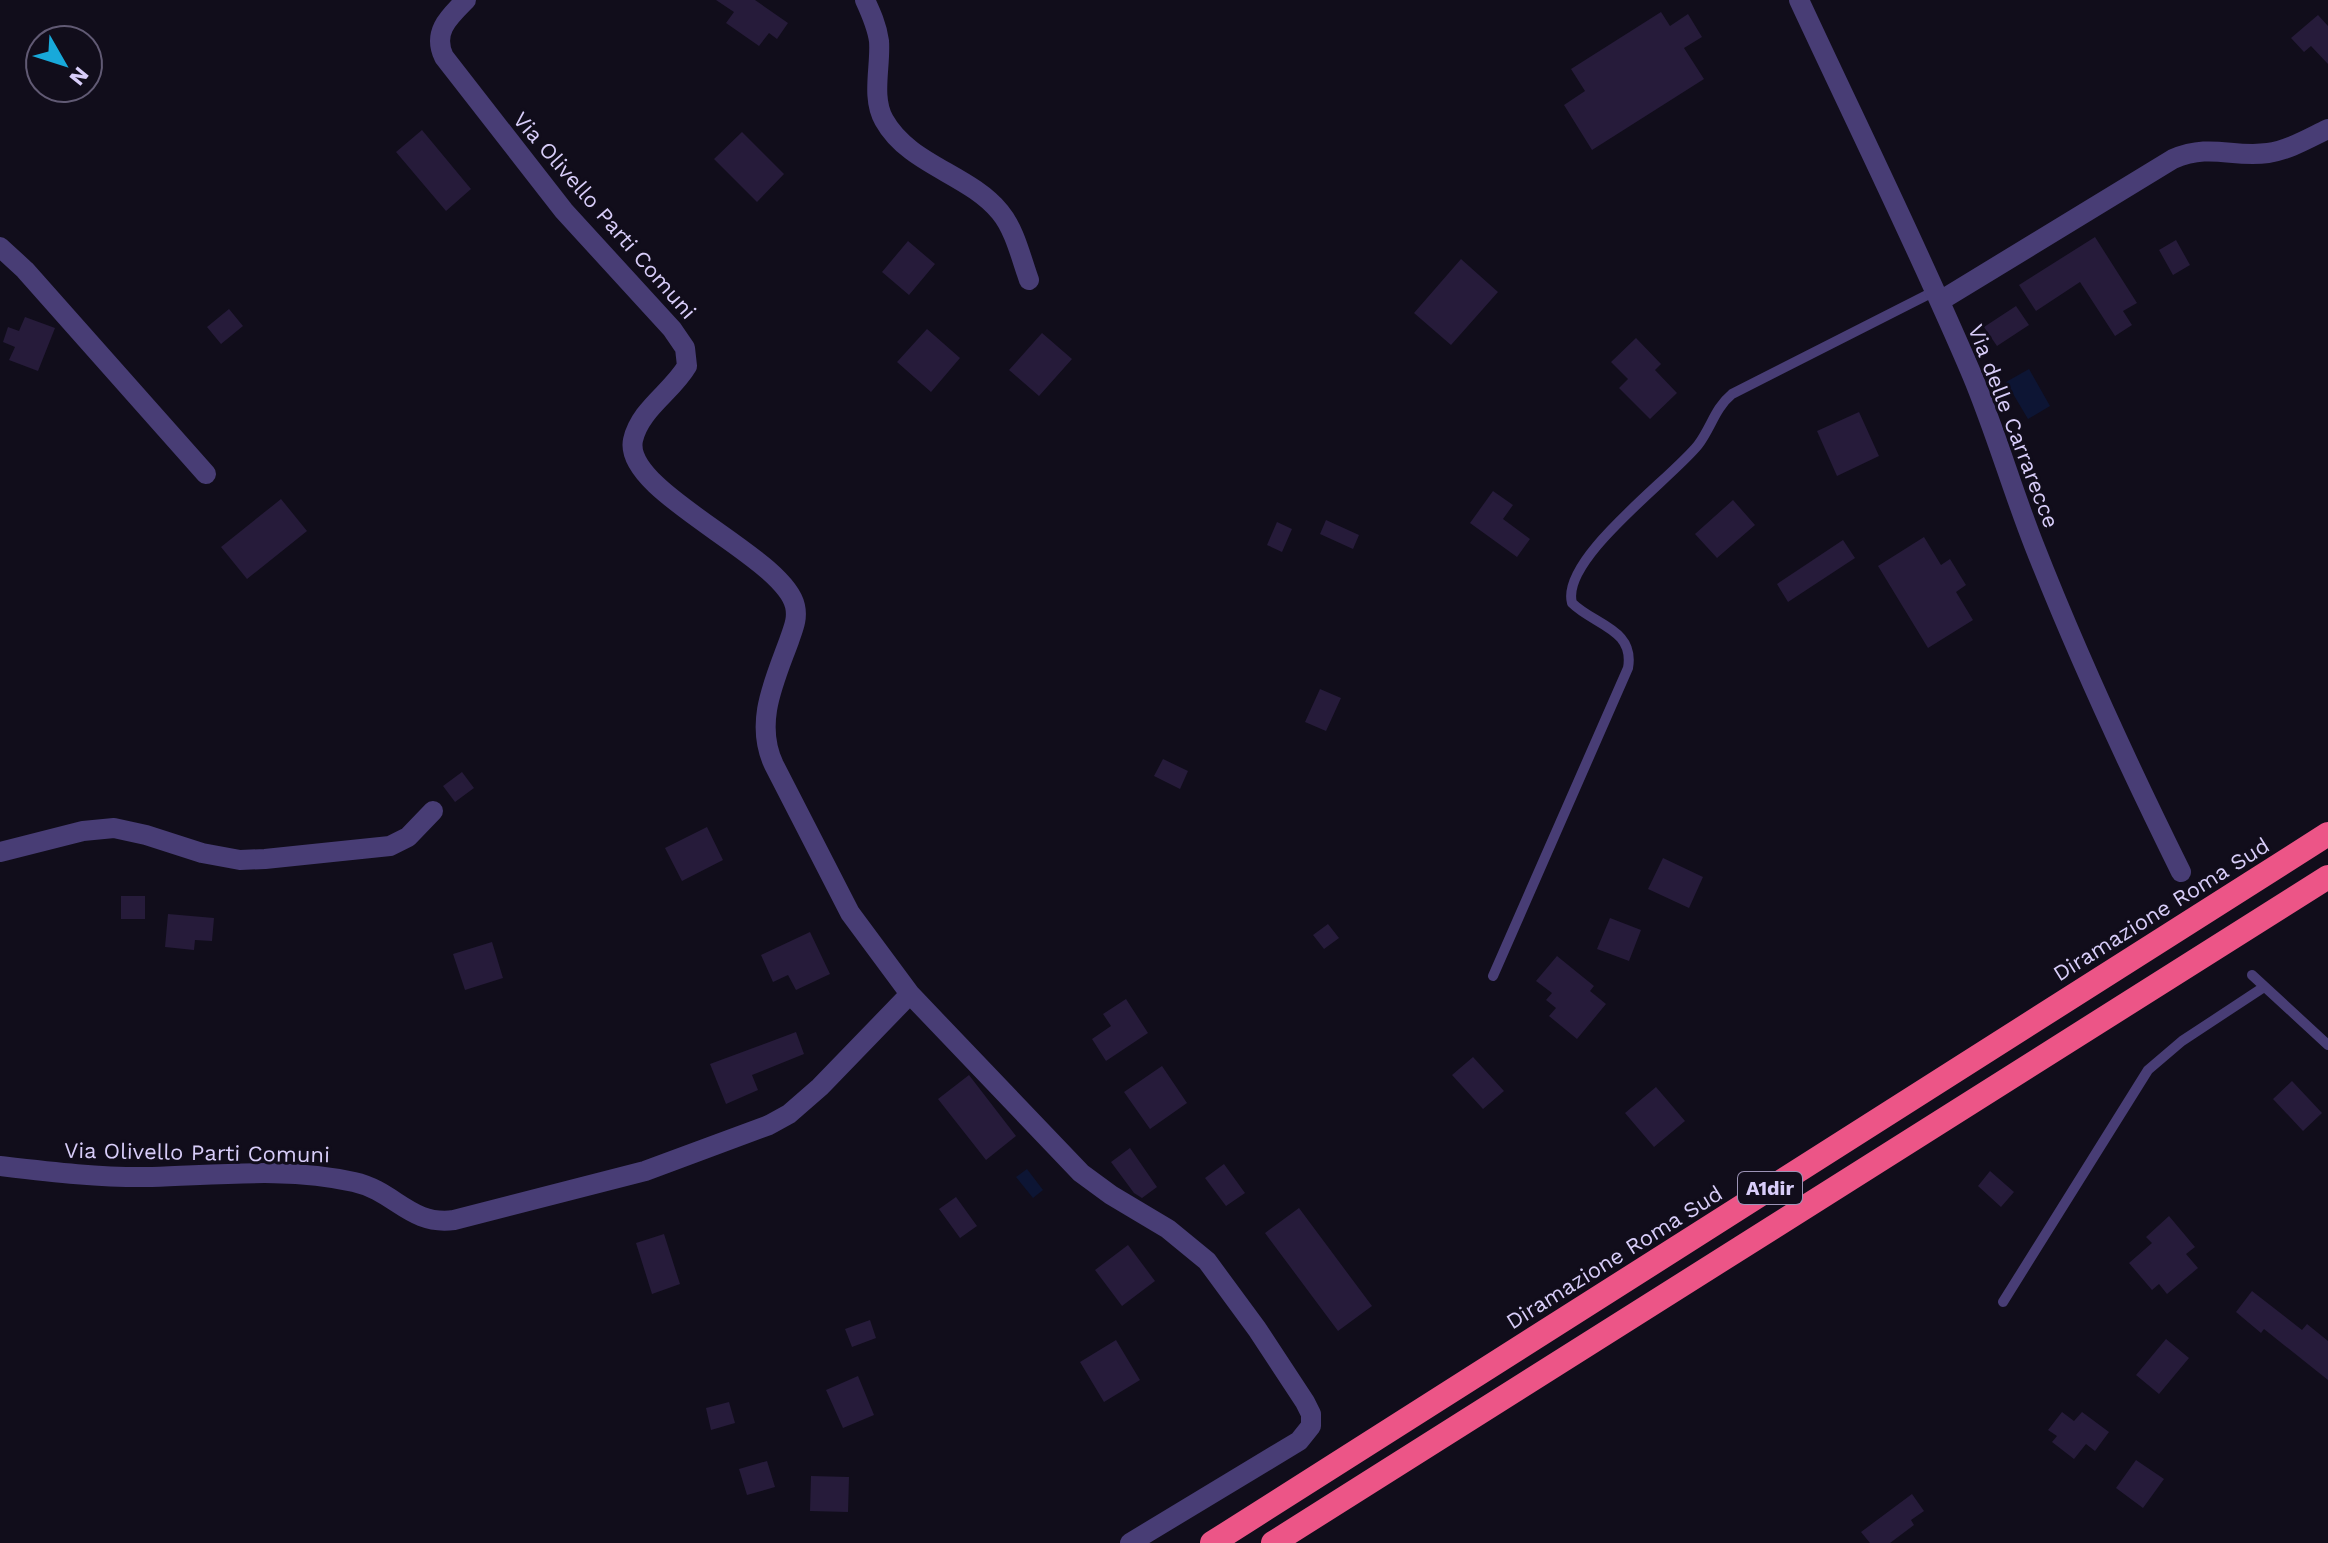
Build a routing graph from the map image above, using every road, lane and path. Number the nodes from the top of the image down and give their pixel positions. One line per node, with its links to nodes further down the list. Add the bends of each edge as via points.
1 (466, 0): 17 (street, Via Olivello Parti Comuni, via 438,38 447,62 564,211 685,348 687,366 640,423 633,454 647,476 790,593 796,618 766,709 765,742 845,905)
2 (865, 0): 6 (street, via 878,38 879,102 885,121 911,150 1000,212)
3 (1799, 0): 7 (street, Via delle Carrarecce)
4 (2328, 129): 7 (street, via 2269,153 2200,150 2173,159)
5 (0, 247): 8 (street)
6 (1029, 280)
7 (1937, 296): 12 (street, Via delle Carrarecce, via 2075,645); 15 (lane, via 1732,394 1691,454 1580,567 1570,593 1572,603 1626,642 1628,668)
8 (206, 474)
9 (433, 811): 11 (street, via 397,844 353,851 230,859 114,828)
10 (2328, 834): 22 (highway, Diramazione Roma Sud / A1dir)
11 (0, 852)
12 (2181, 872)
13 (2328, 877): 23 (highway, A1dir)
14 (2252, 975): 16 (lane)
15 (1493, 976)
16 (2264, 987): 18 (lane); 20 (lane, via 2148,1070)
17 (910, 994): 19 (street, Via Olivello Parti Comuni, via 811,1095 769,1125 645,1171 454,1220 431,1222 373,1188 318,1177 98,1177); 21 (street, via 1081,1173 1199,1253 1309,1409 1311,1426 1299,1441)
18 (2328, 1045)
19 (0, 1166)
20 (2003, 1302)
21 (1130, 1543)
22 (1212, 1543)
23 (1273, 1543)

